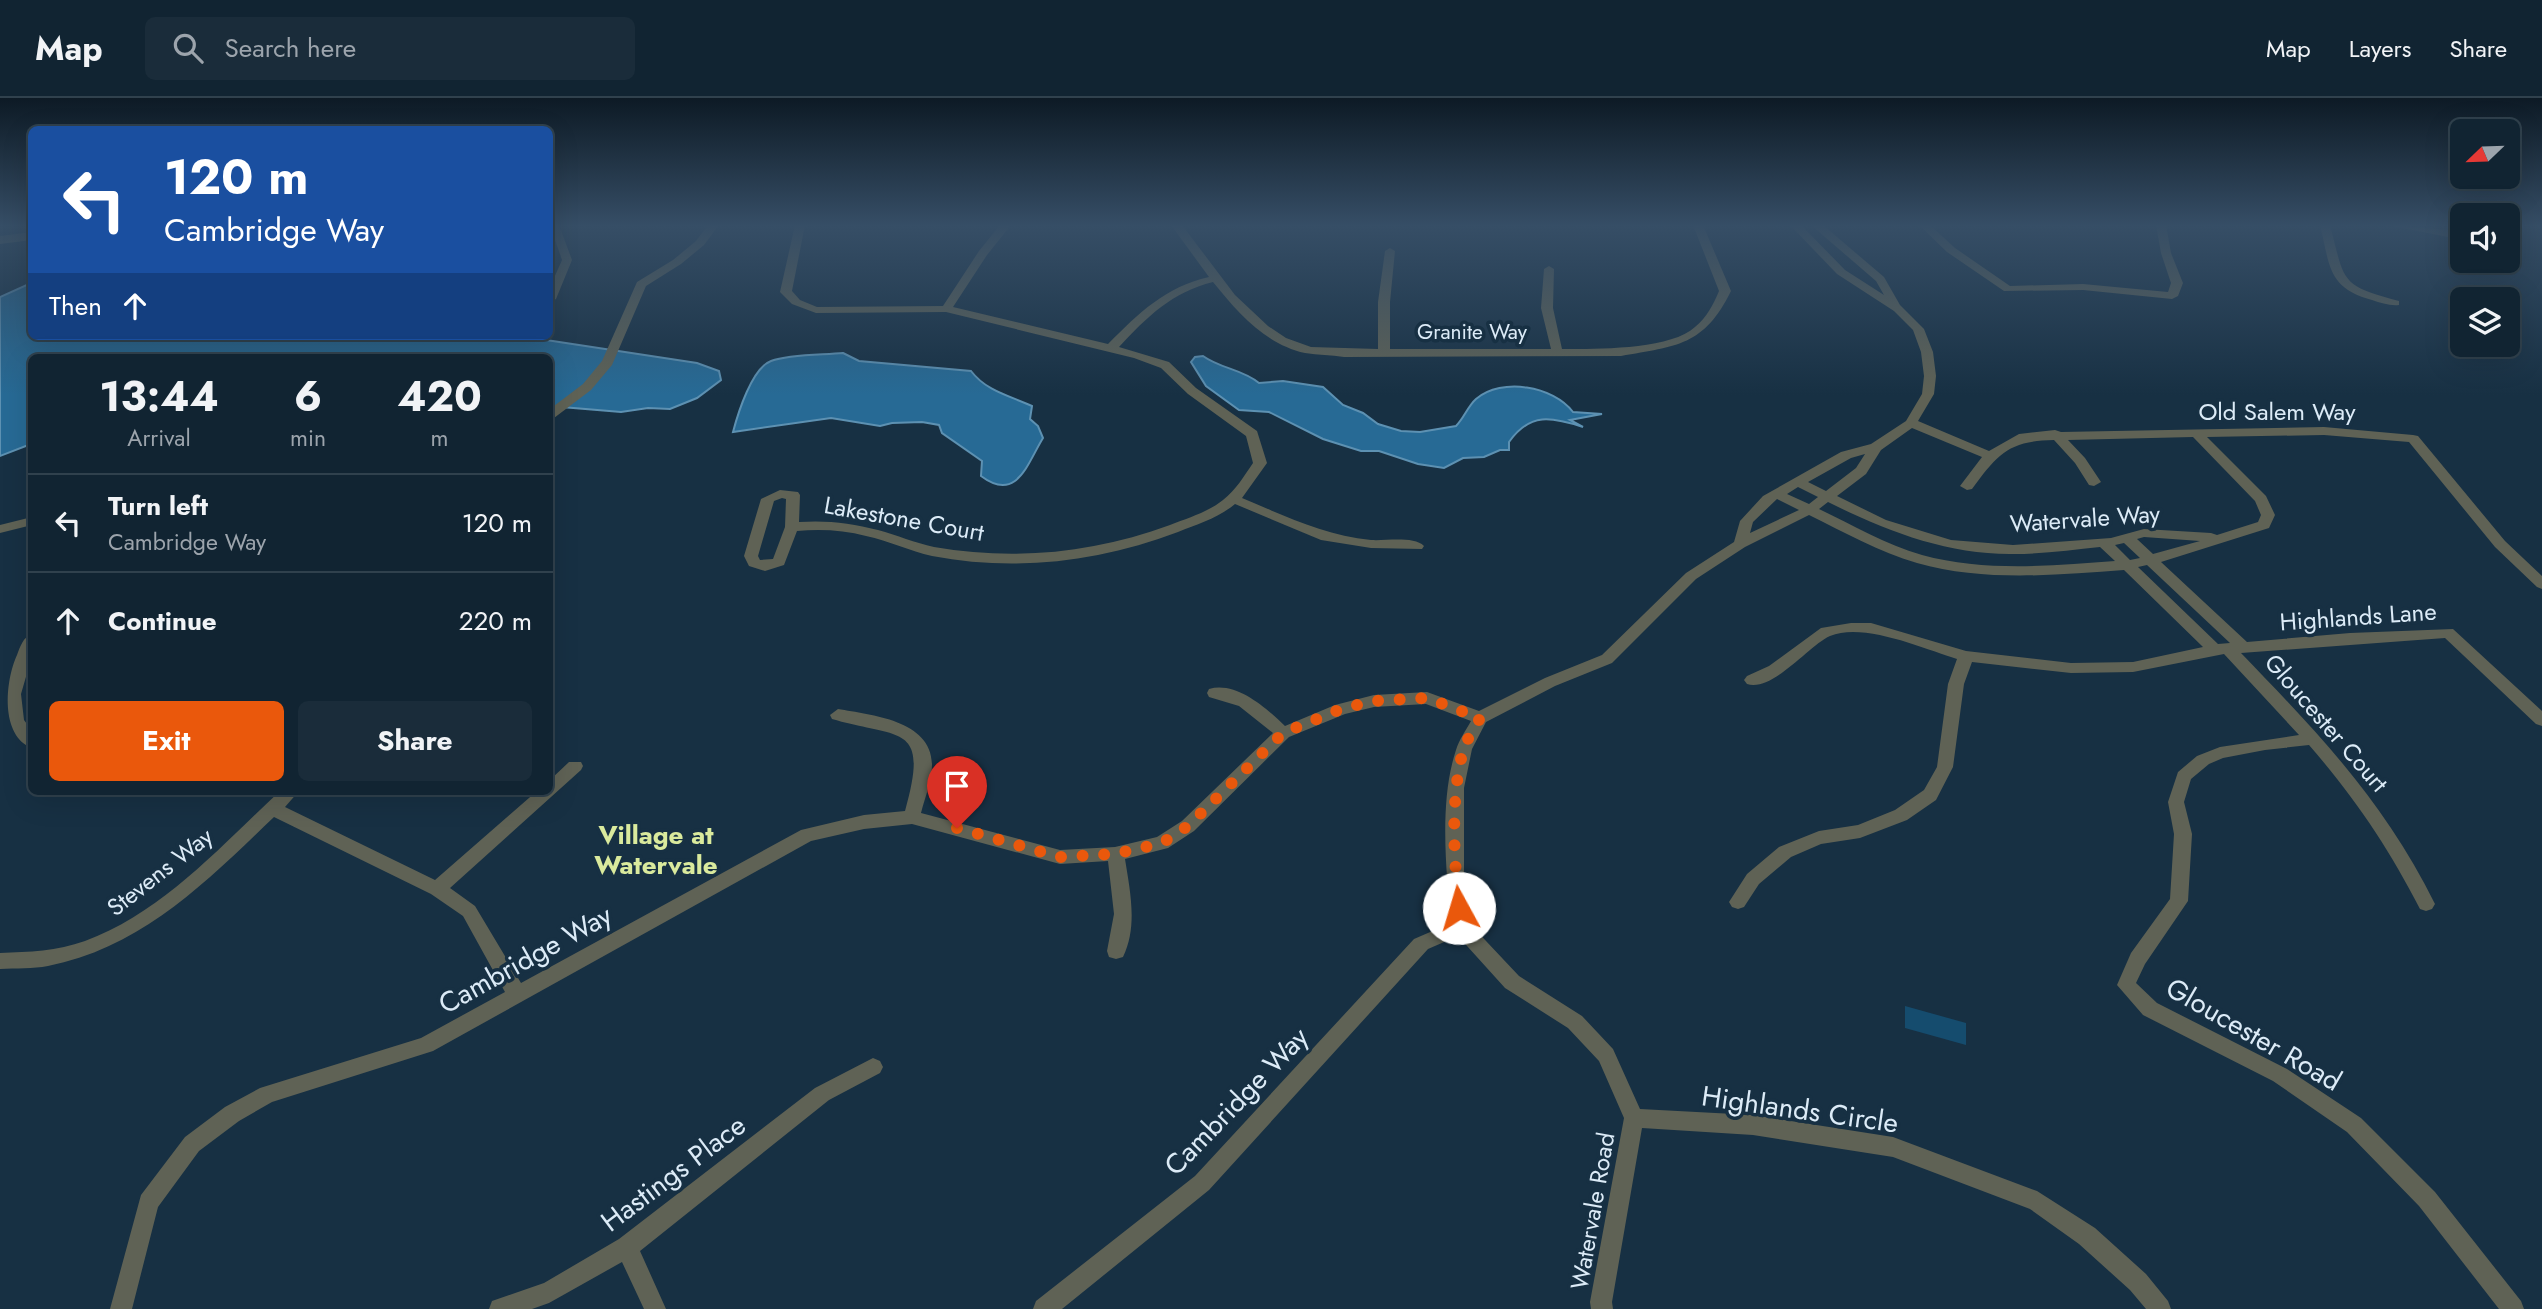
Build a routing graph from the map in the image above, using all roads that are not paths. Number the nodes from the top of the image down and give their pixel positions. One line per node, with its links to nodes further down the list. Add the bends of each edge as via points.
1 (645, 282): 20 (street, via 598,375)
2 (788, 282): 15 (street, Lakestone Court, via 786,292 816,310)
3 (964, 282): 15 (street)
4 (1198, 282): 17 (street, via 1162,297)
5 (1221, 282): 18 (street, Granite Way, via 1256,325 1276,338 1301,348)
6 (1386, 282): 18 (street)
7 (1548, 282): 19 (street, via 1547,307)
8 (1721, 282): 19 (street, Granite Way, via 1725,291 1714,314 1697,332 1661,345 1620,352)
9 (1856, 282): 16 (street)
10 (1882, 282): 16 (street)
11 (1997, 282): 12 (street, via 2008,289 2083,287 2172,296)
12 (2176, 282)
13 (2343, 282): 14 (street)
14 (2395, 303)
15 (946, 309): 17 (street, Lakestone Court)
16 (1898, 309): 21 (street, via 1918,329 1930,376 1928,394)
17 (1111, 348): 31 (street, Lakestone Court, via 1166,366 1252,434 1260,463)
18 (1384, 351): 19 (street, Granite Way)
19 (1557, 351)
20 (553, 413)
21 (1911, 423): 24 (street); 25 (street)
22 (2055, 434): 23 (street, Old Salem Way); 25 (street, Old Salem Way, via 2024,437); 27 (street)
23 (2198, 435): 36 (street, Watervale Way, via 2261,499 2268,515 2264,525); 43 (street, Old Salem Way, via 2324,431 2413,439 2500,544)
24 (1876, 447): 26 (street, via 1846,455); 30 (street, via 1861,471)
25 (1990, 456): 28 (street, Old Salem Way)
26 (1798, 482): 29 (street); 30 (street, Watervale Way)
27 (2094, 482)
28 (1967, 486)
29 (1777, 494): 32 (street, Watervale Way); 39 (street, via 1747,521)
30 (1826, 498): 32 (street); 38 (street, Watervale Way, via 1881,523 1950,544 2013,550)
31 (1234, 499): 34 (street, Lakestone Court, via 1216,512 1158,535 1087,554 1034,559 934,551 858,529); 40 (street, via 1321,536)
32 (1811, 509): 39 (street); 42 (street, Watervale Way, via 1886,547 1964,568 2047,571)
33 (28, 522): 35 (street)
34 (792, 527): 34 (street, Lakestone Court, via 793,495 768,499 751,556 754,563 779,562)
35 (0, 529)
36 (2221, 537): 37 (street, Watervale Way, via 2144,534); 41 (street, Watervale Way)
37 (2127, 538): 38 (street, Watervale Way); 41 (street, Gloucester Court)
38 (2104, 543): 42 (street, Gloucester Court)
39 (1740, 544): 50 (street, via 1690,576 1607,659)
40 (1417, 546)
41 (2151, 560): 42 (street, Watervale Way); 45 (street, Gloucester Court)
42 (2129, 565): 45 (street, Gloucester Court)
43 (2542, 584)
44 (28, 647): 54 (street, via 12,677 7,702 8,721 15,733)
45 (2229, 649): 46 (street, Highlands Lane, via 2133,667 2083,668); 51 (street, Highlands Lane, via 2448,633); 53 (street, Gloucester Court)
46 (1966, 656): 47 (street, Highlands Lane, via 1871,628 1851,628 1826,632 1774,670); 63 (street, via 1956,684 1945,767 1930,795 1901,814 1860,831 1819,838 1785,852 1753,879)
47 (1752, 680)
48 (1215, 693): 52 (street, via 1252,704)
49 (838, 715): 60 (street, via 900,729 923,755)
50 (1480, 718): 52 (street, via 1427,698 1374,701); 65 (street, via 1464,749 1457,788 1455,871)
51 (2542, 720)
52 (1283, 733): 61 (street, via 1188,826 1162,843)
53 (2314, 739): 64 (street, Gloucester Court, via 2357,790 2414,876); 78 (street, Gloucester Road, via 2220,753 2184,776 2176,802 2183,834 2179,901 2138,959 2126,985 2150,1009 2280,1075 2354,1125 2427,1199)
54 (28, 740)
55 (575, 766): 56 (street)
56 (553, 786)
57 (287, 795): 59 (street, Stevens Way)
58 (543, 795): 62 (street)
59 (272, 808): 62 (street); 67 (street, Stevens Way, via 177,895 108,942 51,958)
60 (912, 817): 61 (street, Cambridge Way, via 1060,857); 68 (street, Cambridge Way, via 807,835)
61 (1115, 854): 66 (street, via 1123,901 1123,930)
62 (437, 889): 68 (street, via 469,911)
63 (1738, 902)
64 (2426, 904)
65 (1461, 927): 70 (street, Watervale Road, via 1512,982 1575,1022 1606,1055); 75 (street, Cambridge Way, via 1422,944 1202,1183)
66 (1116, 951)
67 (0, 961)
68 (518, 996): 72 (street, Cambridge Way, via 426,1045 267,1094 192,1144 149,1202)
69 (873, 1067): 71 (street, Hastings Place, via 822,1094)
70 (1634, 1118): 76 (street, Watervale Road); 77 (street, Highlands Circle, via 1753,1125 1893,1147 2037,1201 2087,1236 2138,1282)
71 (627, 1247): 73 (street, Hastings Place, via 549,1292); 74 (street)
72 (121, 1309)
73 (500, 1309)
74 (655, 1309)
75 (1044, 1309)
76 (1602, 1309)
77 (2160, 1309)
78 (2513, 1309)

